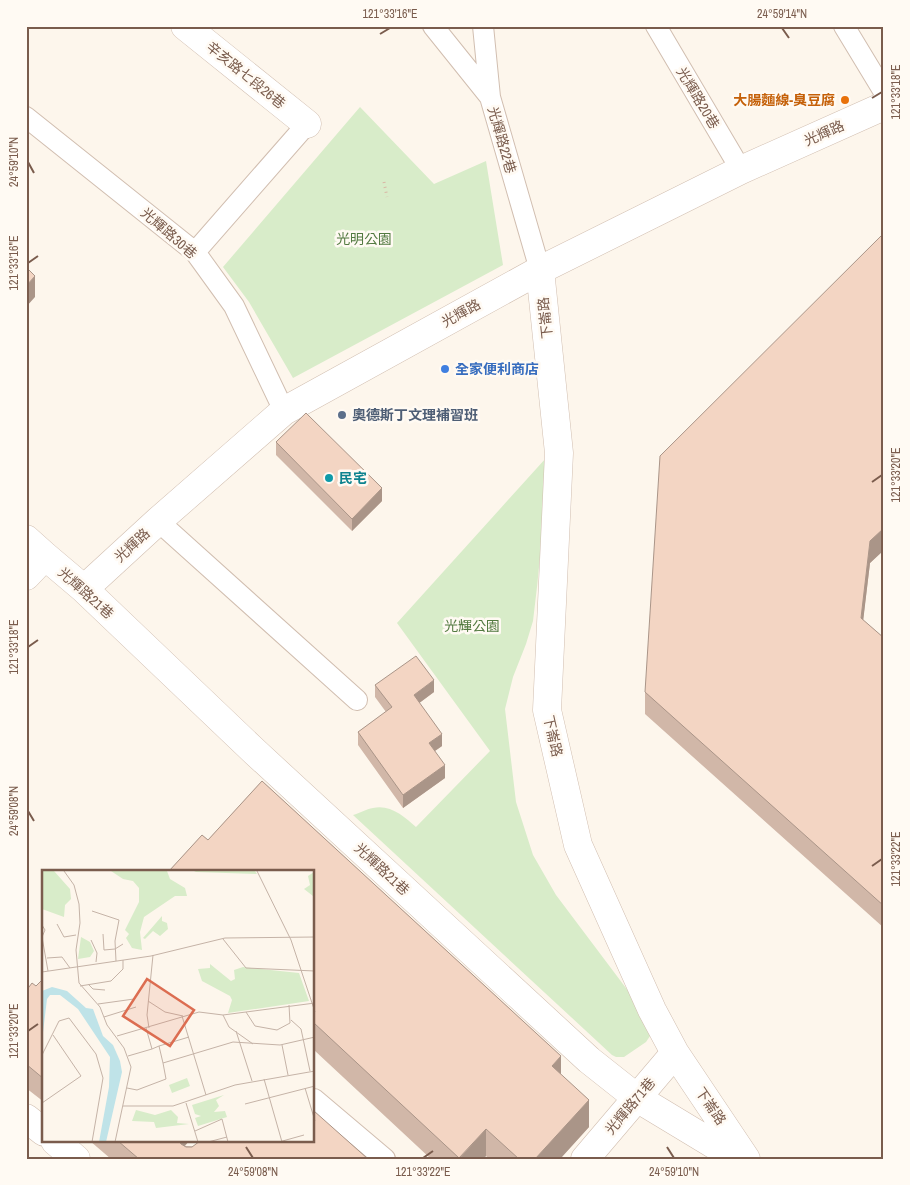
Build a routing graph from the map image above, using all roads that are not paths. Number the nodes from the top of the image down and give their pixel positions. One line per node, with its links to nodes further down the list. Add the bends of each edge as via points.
1 (185, 26): 10 (street, 辛亥路七段26巷)
2 (433, 26): 7 (lane, 光輝路22巷)
3 (483, 26): 7 (lane)
4 (656, 26): 11 (lane, 光輝路20巷)
5 (844, 26): 6 (lane)
6 (884, 92)
7 (490, 97): 13 (lane, 光輝路22巷)
8 (884, 106): 11 (street, 光輝路)
9 (26, 117): 12 (lane, 光輝路30巷)
10 (307, 124): 12 (lane)
11 (741, 170): 13 (street, 光輝路)
12 (195, 252): 14 (lane, 光輝路30巷, via 234,306)
13 (540, 270): 14 (street, 光輝路); 20 (street, 下崙路, via 559,453 546,710 578,845 652,1010)
14 (284, 411): 15 (street, 光輝路)
15 (158, 521): 18 (street, 光輝路); 19 (lane)
16 (35, 548): 17 (street); 18 (street, 光輝路21巷)
17 (26, 576)
18 (84, 589): 21 (street, 光輝路21巷, via 255,752 606,1075)
19 (357, 700)
20 (675, 1053): 21 (street, 光輝路71巷); 30 (street, 下崙路)
21 (637, 1098): 28 (street, 光輝路71巷); 29 (street, 光輝路21巷)
22 (315, 1101): 27 (lane)
23 (26, 1118): 24 (street)
24 (42, 1130)
25 (56, 1142): 26 (street)
26 (76, 1159)
27 (385, 1159)
28 (585, 1159)
29 (738, 1159)
30 (746, 1159)

